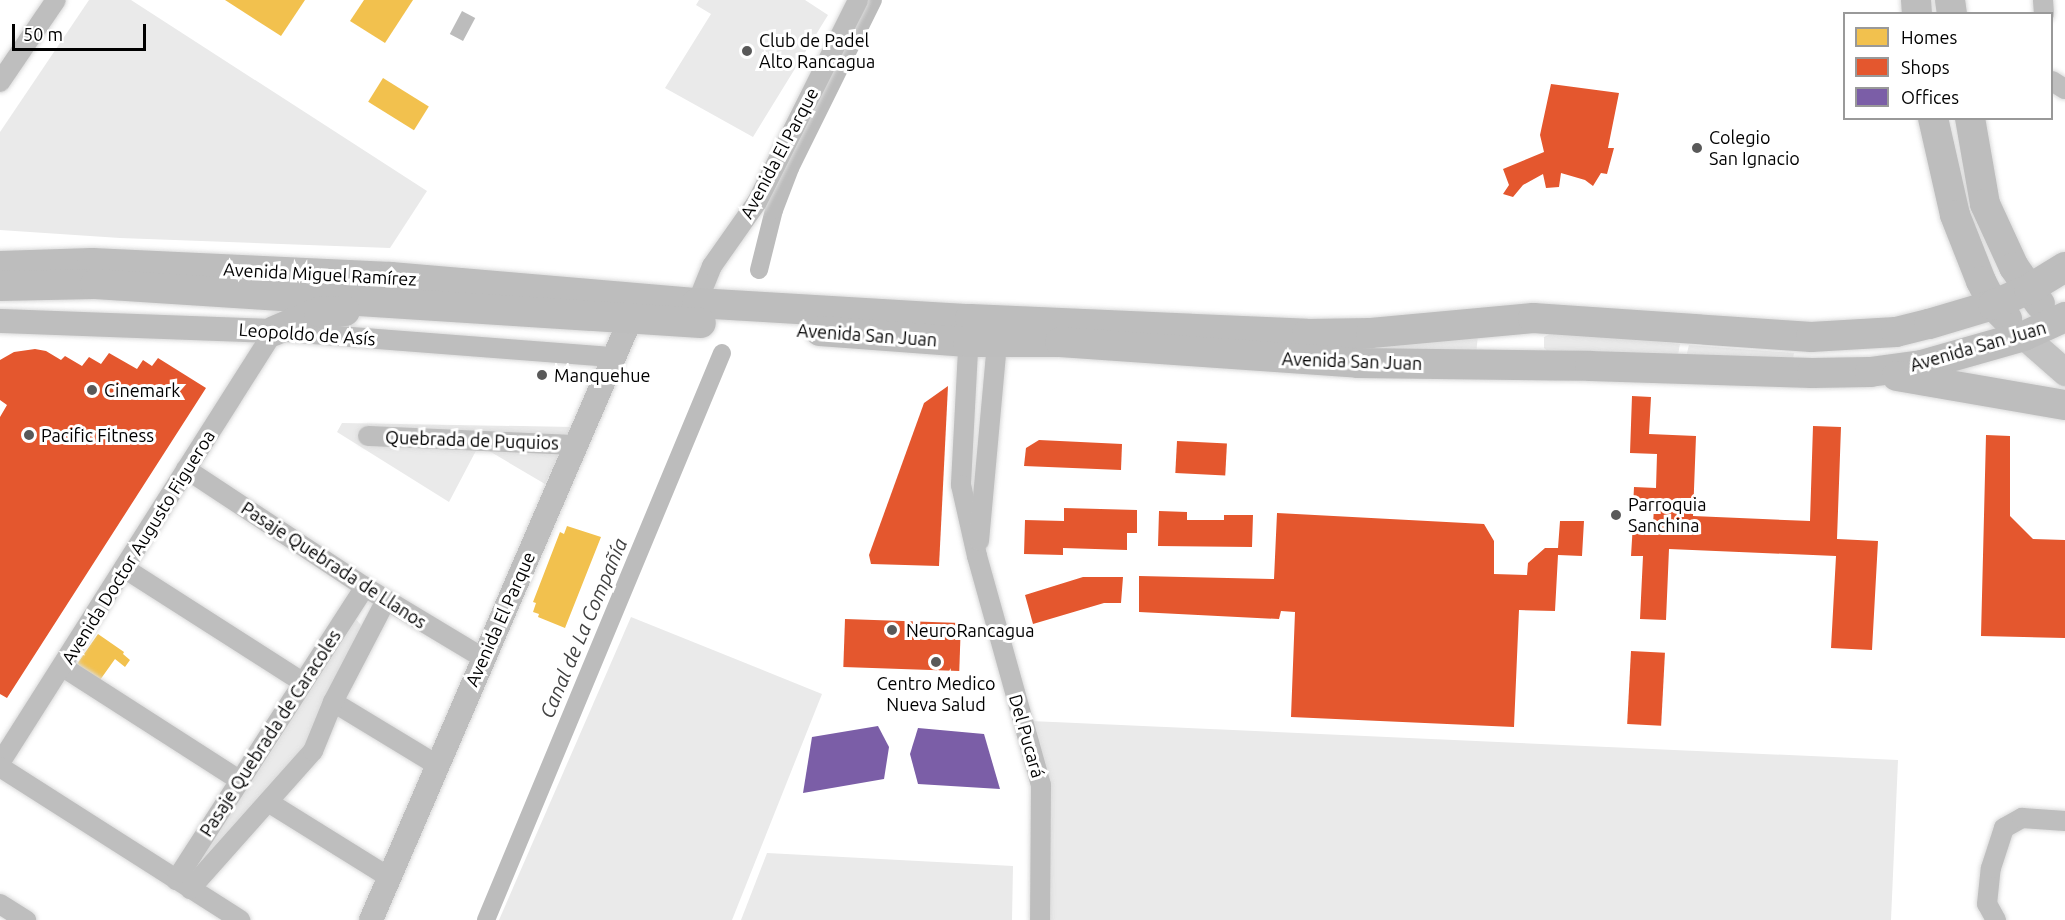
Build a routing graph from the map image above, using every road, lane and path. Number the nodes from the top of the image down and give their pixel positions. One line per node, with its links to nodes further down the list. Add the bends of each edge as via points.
1 (56, 0): 3 (street)
2 (858, 0): 10 (street, Avenida El Parque, via 757,202 712,266)
3 (0, 82)
4 (1933, 120): 12 (main road, via 1955,215)
5 (1970, 120): 9 (main road, via 1985,204 2014,267)
6 (0, 266): 13 (main road, Avenida Miguel Ramírez, via 92,263 391,277)
7 (2065, 267): 9 (main road, Avenida San Juan)
8 (0, 286): 11 (main road, Avenida Miguel Ramírez, via 95,284)
9 (2029, 289): 12 (main road, Avenida San Juan); 16 (main road)
10 (697, 303): 13 (main road, Avenida San Juan); 18 (main road, Avenida San Juan)
11 (430, 305): 13 (main road, Avenida Miguel Ramírez); 17 (main road, via 319,312)
12 (1993, 305): 19 (main road); 20 (main road, Avenida San Juan, via 1896,332)
13 (635, 308): 18 (main road, Avenida San Juan); 21 (street, Avenida El Parque)
14 (0, 321): 17 (street, Leopoldo de Asís)
15 (1595, 321): 18 (main road, Avenida San Juan, via 1533,318 1371,333); 20 (main road, Avenida San Juan); 22 (main road, via 1582,330)
16 (2062, 324): 19 (main road, Avenida San Juan)
17 (274, 331): 21 (street, Leopoldo de Asís); 29 (street, Avenida Doctor Augusto Figueroa)
18 (983, 331): 22 (main road, Avenida San Juan, via 1060,342 1358,363); 30 (street, Del Pucará); 30 (street, Del Pucará, via 961,485)
19 (2024, 336): 23 (main road, Avenida San Juan, via 1922,365); 24 (main road)
20 (1811, 338): 25 (main road, via 1819,350)
21 (614, 357): 28 (street, Avenida El Parque)
22 (1578, 366): 25 (main road, Avenida San Juan)
23 (1870, 372): 25 (main road, Avenida San Juan); 26 (main road)
24 (2065, 372)
25 (1812, 373)
26 (2065, 405)
27 (368, 436): 28 (street, Quebrada de Puquios)
28 (576, 445): 34 (street, Avenida El Parque)
29 (186, 469): 31 (street, Avenida Doctor Augusto Figueroa); 32 (street, Pasaje Quebrada de Llanos)
30 (977, 556): 49 (street, Del Pucará, via 1041,785)
31 (124, 568): 35 (street, Avenida Doctor Augusto Figueroa); 36 (street)
32 (365, 587): 33 (street, Pasaje Quebrada de Llanos); 36 (street, Pasaje Quebrada de Caracoles)
33 (386, 600): 34 (street, Pasaje Quebrada de Llanos); 37 (street, Pasaje Quebrada de Caracoles)
34 (483, 658): 39 (street, Avenida El Parque)
35 (63, 667): 38 (street, Avenida Doctor Augusto Figueroa); 40 (street)
36 (302, 682): 40 (street, Pasaje Quebrada de Caracoles)
37 (333, 702): 39 (street); 41 (street, Pasaje Quebrada de Caracoles, via 313,751)
38 (0, 765): 44 (street)
39 (437, 765): 43 (street, Avenida El Parque)
40 (239, 780): 44 (street, Pasaje Quebrada de Caracoles)
41 (268, 802): 43 (street); 44 (street, Pasaje Quebrada de Caracoles)
42 (2065, 821): 50 (street, via 2022,818 2004,828 1991,868 1987,904)
43 (390, 878): 48 (street, Avenida El Parque)
44 (183, 884): 47 (street)
45 (0, 904): 46 (street)
46 (26, 920)
47 (240, 920)
48 (372, 920)
49 (1040, 920)
50 (1996, 920)

